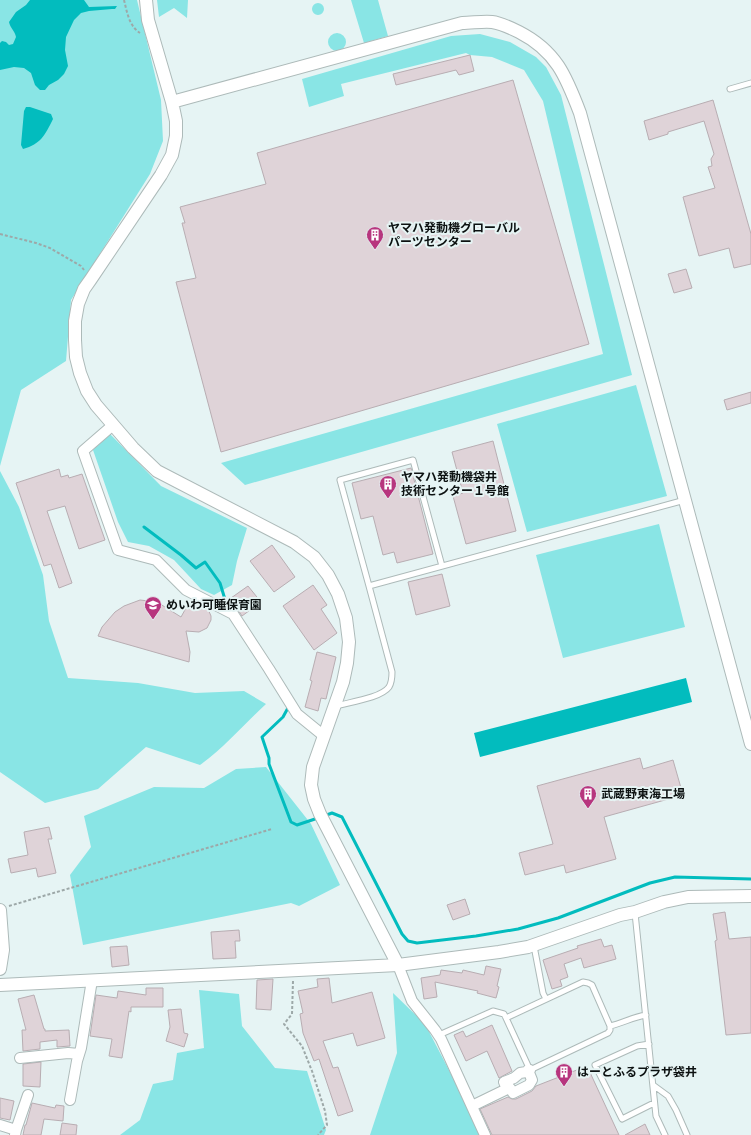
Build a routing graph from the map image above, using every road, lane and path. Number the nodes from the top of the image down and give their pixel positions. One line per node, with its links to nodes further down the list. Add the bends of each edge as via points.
1 (124, 0): 3 (path, via 134,28 139,33)
2 (146, 0): 3 (street)
3 (152, 36): 6 (street)
4 (751, 83): 5 (lane)
5 (730, 89)
6 (172, 102): 8 (street, via 176,121 172,155); 10 (street, via 462,23 493,22 529,37 545,49 561,69 580,113)
7 (0, 234): 8 (path, via 50,248 81,266)
8 (91, 279): 9 (street, via 78,304 75,321 76,357 87,391)
9 (113, 425): 13 (street, via 132,448 157,471 294,542 314,557 338,594 346,618 349,642 347,663); 14 (street, via 83,451 118,550 156,560 186,590 233,614 297,714)
10 (684, 500): 11 (lane); 15 (street)
11 (442, 566): 12 (lane); 12 (lane, via 413,460 340,480)
12 (369, 586): 13 (lane, via 392,680 384,692)
13 (334, 706): 14 (street)
14 (324, 736): 21 (street, via 313,767 311,785 314,799)
15 (751, 744)
16 (272, 829): 18 (path)
17 (751, 896): 19 (street, via 688,897)
18 (4, 908): 22 (street)
19 (635, 912): 20 (street); 27 (lane)
20 (534, 945): 21 (street); 26 (lane)
21 (398, 965): 23 (street); 30 (street, via 412,1001)
22 (0, 969)
23 (294, 970): 24 (street); 43 (path, via 292,1014 284,1024 302,1046 325,1111 326,1125)
24 (92, 980): 25 (street); 32 (street)
25 (0, 985)
26 (546, 999): 28 (lane); 29 (lane, via 583,982 588,983 592,985)
27 (646, 1015): 29 (lane); 31 (lane)
28 (506, 1018): 30 (lane, via 504,1014 493,1011); 34 (lane)
29 (610, 1026): 34 (lane, via 608,1033)
30 (439, 1035): 40 (street)
31 (649, 1044): 35 (lane); 39 (lane, via 637,1046 595,1065 622,1119)
32 (79, 1054): 33 (street); 38 (street)
33 (20, 1058)
34 (529, 1070): 36 (street, via 504,1082); 36 (street, via 532,1080 529,1085 513,1093 510,1088)
35 (653, 1085): 39 (lane); 46 (lane, via 668,1096)
36 (507, 1089): 40 (street)
37 (28, 1095): 42 (street)
38 (70, 1100)
39 (654, 1103): 45 (lane, via 656,1116)
40 (472, 1106): 44 (street)
41 (0, 1125): 42 (street)
42 (16, 1133)
43 (318, 1135)
44 (486, 1135)
45 (665, 1135)
46 (687, 1135)

